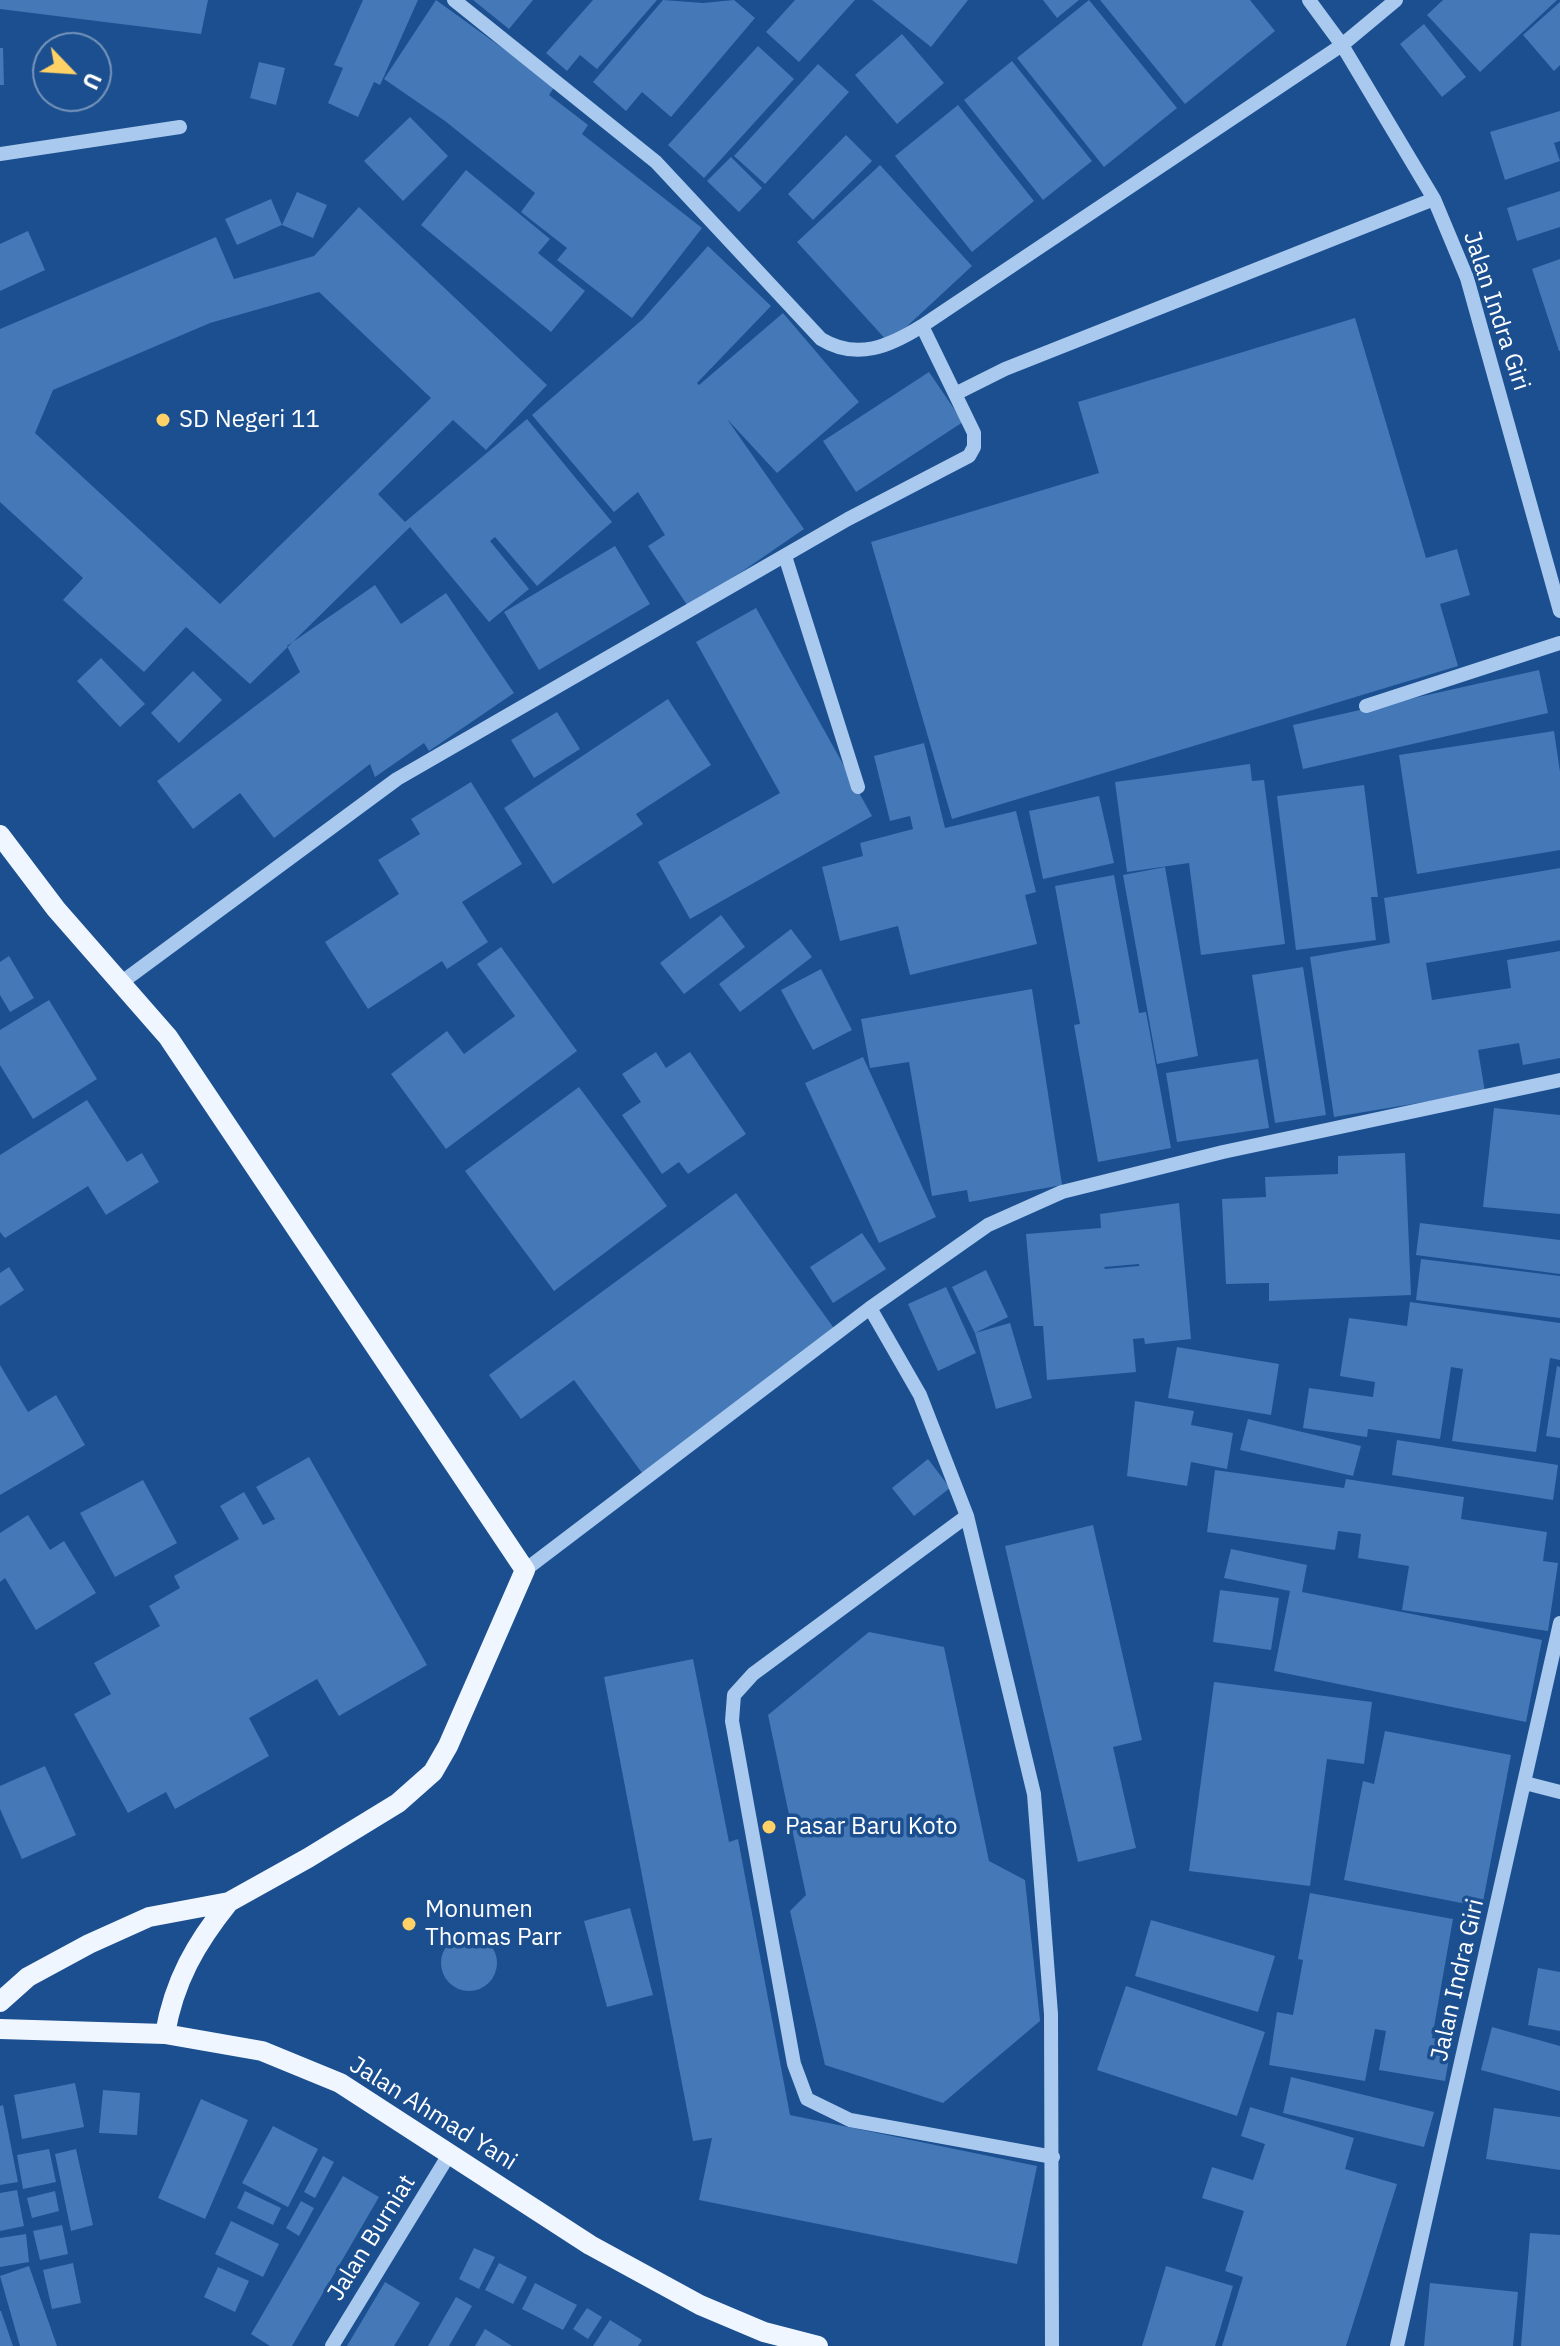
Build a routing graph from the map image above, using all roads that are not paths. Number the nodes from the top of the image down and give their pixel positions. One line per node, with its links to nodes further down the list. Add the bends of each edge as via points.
1 (454, 0): 8 (street, via 656,162 821,339 832,346 871,350)
2 (1309, 0): 4 (street, Jalan Indra Giri)
3 (1396, 0): 4 (street)
4 (1342, 45): 7 (street, Jalan Indra Giri); 8 (street)
5 (180, 127): 6 (street)
6 (0, 154)
7 (1434, 199): 9 (street, via 1005,369); 11 (street, Jalan Indra Giri, via 1467,278)
8 (922, 326): 9 (street)
9 (955, 394): 10 (street, via 974,433 969,456)
10 (785, 556): 14 (street); 16 (street, via 397,779)
11 (1560, 611)
12 (1560, 643): 13 (street)
13 (1366, 706)
14 (858, 787)
15 (0, 835): 16 (main road, via 56,909)
16 (122, 982): 20 (main road, via 168,1037)
17 (1560, 1080): 18 (street, via 1062,1192 988,1225)
18 (870, 1308): 19 (street, via 920,1395); 20 (street)
19 (967, 1516): 29 (street, via 1034,1794 1051,2014); 29 (street, via 753,1674 734,1695 732,1721 794,2064 807,2099 850,2120)
20 (525, 1570): 24 (main road, via 433,1772 398,1803)
21 (1560, 1623): 22 (street, Jalan Indra Giri)
22 (1525, 1783): 23 (street); 33 (street, Jalan Indra Giri)
23 (1560, 1792)
24 (229, 1902): 25 (main road, via 149,1917 28,1977); 27 (main road, via 186,1963)
25 (0, 2002)
26 (0, 2029): 27 (main road, Jalan Ahmad Yani)
27 (165, 2034): 28 (main road, Jalan Ahmad Yani, via 262,2051 340,2083)
28 (450, 2153): 30 (street, Jalan Burniat); 31 (main road, Jalan Ahmad Yani, via 590,2245 700,2305 764,2332)
29 (1053, 2157): 32 (street)
30 (332, 2346)
31 (818, 2346)
32 (1052, 2346)
33 (1397, 2346)

